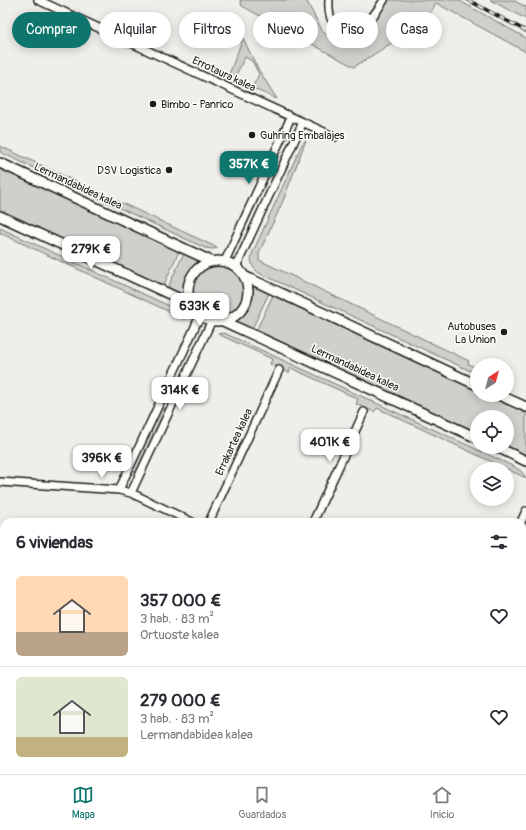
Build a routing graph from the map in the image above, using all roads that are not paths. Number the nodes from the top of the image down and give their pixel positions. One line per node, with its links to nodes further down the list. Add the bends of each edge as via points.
1 (38, 0): 4 (street, Errotaura kalea)
2 (330, 0): 3 (street, via 334,24 338,29 350,31 372,18)
3 (384, 0)
4 (291, 117): 5 (street, Errotaura kalea); 8 (street)
5 (303, 122): 6 (street, Errotaura kalea); 9 (street)
6 (335, 137)
7 (0, 163): 11 (street, Lermandabidea kalea)
8 (266, 171): 9 (street); 12 (street)
9 (278, 177): 13 (street)
10 (0, 216): 15 (street)
11 (211, 261): 12 (street); 15 (street, via 196,270 191,278 188,291)
12 (224, 261): 13 (street)
13 (236, 267): 14 (street)
14 (244, 276): 18 (street, via 248,290 246,304 236,315); 20 (street)
15 (191, 304): 16 (street)
16 (200, 315): 17 (street); 28 (street)
17 (212, 320): 18 (street); 29 (street)
18 (223, 321): 24 (street, Lermandabidea kalea)
19 (279, 370): 31 (street, Errakartea kalea)
20 (470, 382)
21 (514, 402): 22 (street)
22 (526, 408)
23 (364, 412): 32 (street)
24 (470, 435)
25 (513, 454): 26 (street)
26 (526, 460)
27 (0, 482): 28 (street)
28 (119, 490): 29 (street)
29 (131, 493): 30 (street)
30 (184, 518)
31 (211, 518)
32 (315, 518)

